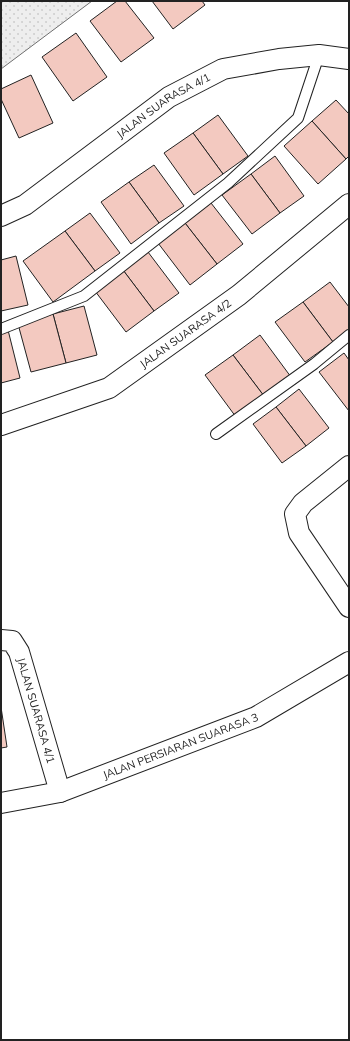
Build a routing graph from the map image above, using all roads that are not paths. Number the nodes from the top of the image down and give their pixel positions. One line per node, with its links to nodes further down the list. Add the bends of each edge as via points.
1 (319, 55): 2 (street, JALAN SUARASA 4/1); 4 (street, JALAN SUARASA 4/1, via 223,69 169,97 25,205); 5 (lane, via 298,118 228,183 84,296)
2 (349, 59)
3 (349, 204): 7 (street, JALAN SUARASA 4/2, via 239,296 109,388)
4 (1, 216)
5 (1, 330)
6 (349, 335): 8 (lane, via 314,364)
7 (1, 425)
8 (216, 434)
9 (349, 466): 10 (street, via 303,503 295,514 299,533)
10 (349, 607)
11 (1, 640): 13 (street, JALAN SUARASA 4/1, via 12,642 18,652)
12 (349, 662): 13 (street, JALAN PERSIARAN SUARASA 3, via 256,717)
13 (60, 792): 14 (street, JALAN PERSIARAN SUARASA 3)
14 (1, 803)

